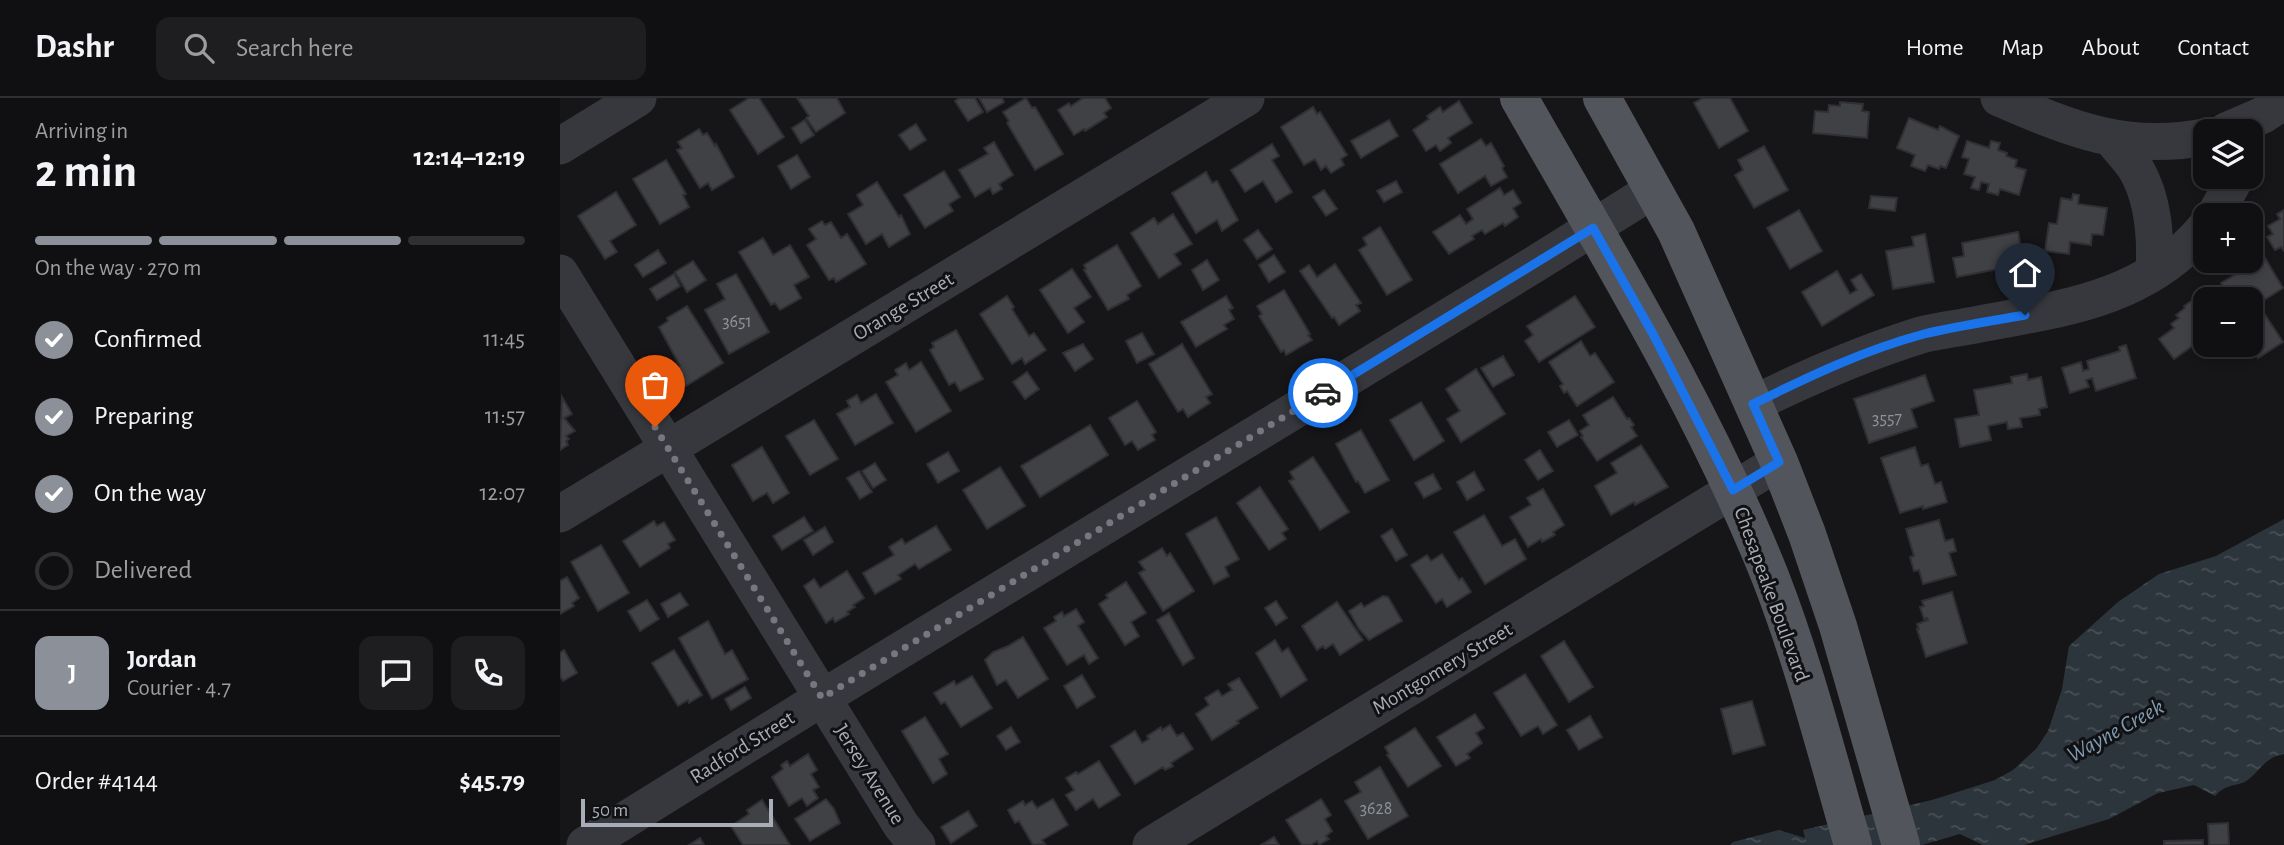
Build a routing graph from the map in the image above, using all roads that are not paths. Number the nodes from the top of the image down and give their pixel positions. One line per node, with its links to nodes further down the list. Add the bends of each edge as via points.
1 (638, 98): 10 (street)
2 (1246, 98): 17 (street, Orange Street)
3 (1519, 98): 12 (main road, Chesapeake Boulevard)
4 (1999, 98): 8 (street, via 2065,126)
5 (1608, 100): 11 (main road)
6 (2284, 101): 7 (street)
7 (2256, 119)
8 (2111, 138): 9 (street); 14 (street, via 2145,189 2154,226)
9 (2193, 139)
10 (560, 146)
11 (1653, 190): 12 (street, Radford Street); 16 (main road)
12 (1593, 228): 19 (main road, Chesapeake Boulevard); 21 (street, Radford Street)
13 (2193, 243): 14 (street)
14 (2154, 272): 16 (street, via 2099,299 1924,334 1863,354)
15 (560, 273): 17 (street, Jersey Avenue)
16 (1753, 404): 18 (main road)
17 (669, 449): 20 (street, Orange Street); 21 (street, Jersey Avenue)
18 (1779, 462): 19 (street, Montgomery Street); 26 (main road, via 1839,626)
19 (1733, 490): 24 (street, Montgomery Street); 25 (main road, Chesapeake Boulevard, via 1786,621)
20 (560, 514)
21 (822, 698): 22 (street, Radford Street); 23 (street, Jersey Avenue)
22 (585, 845)
23 (917, 845)
24 (1152, 845)
25 (1853, 845)
26 (1902, 845)

